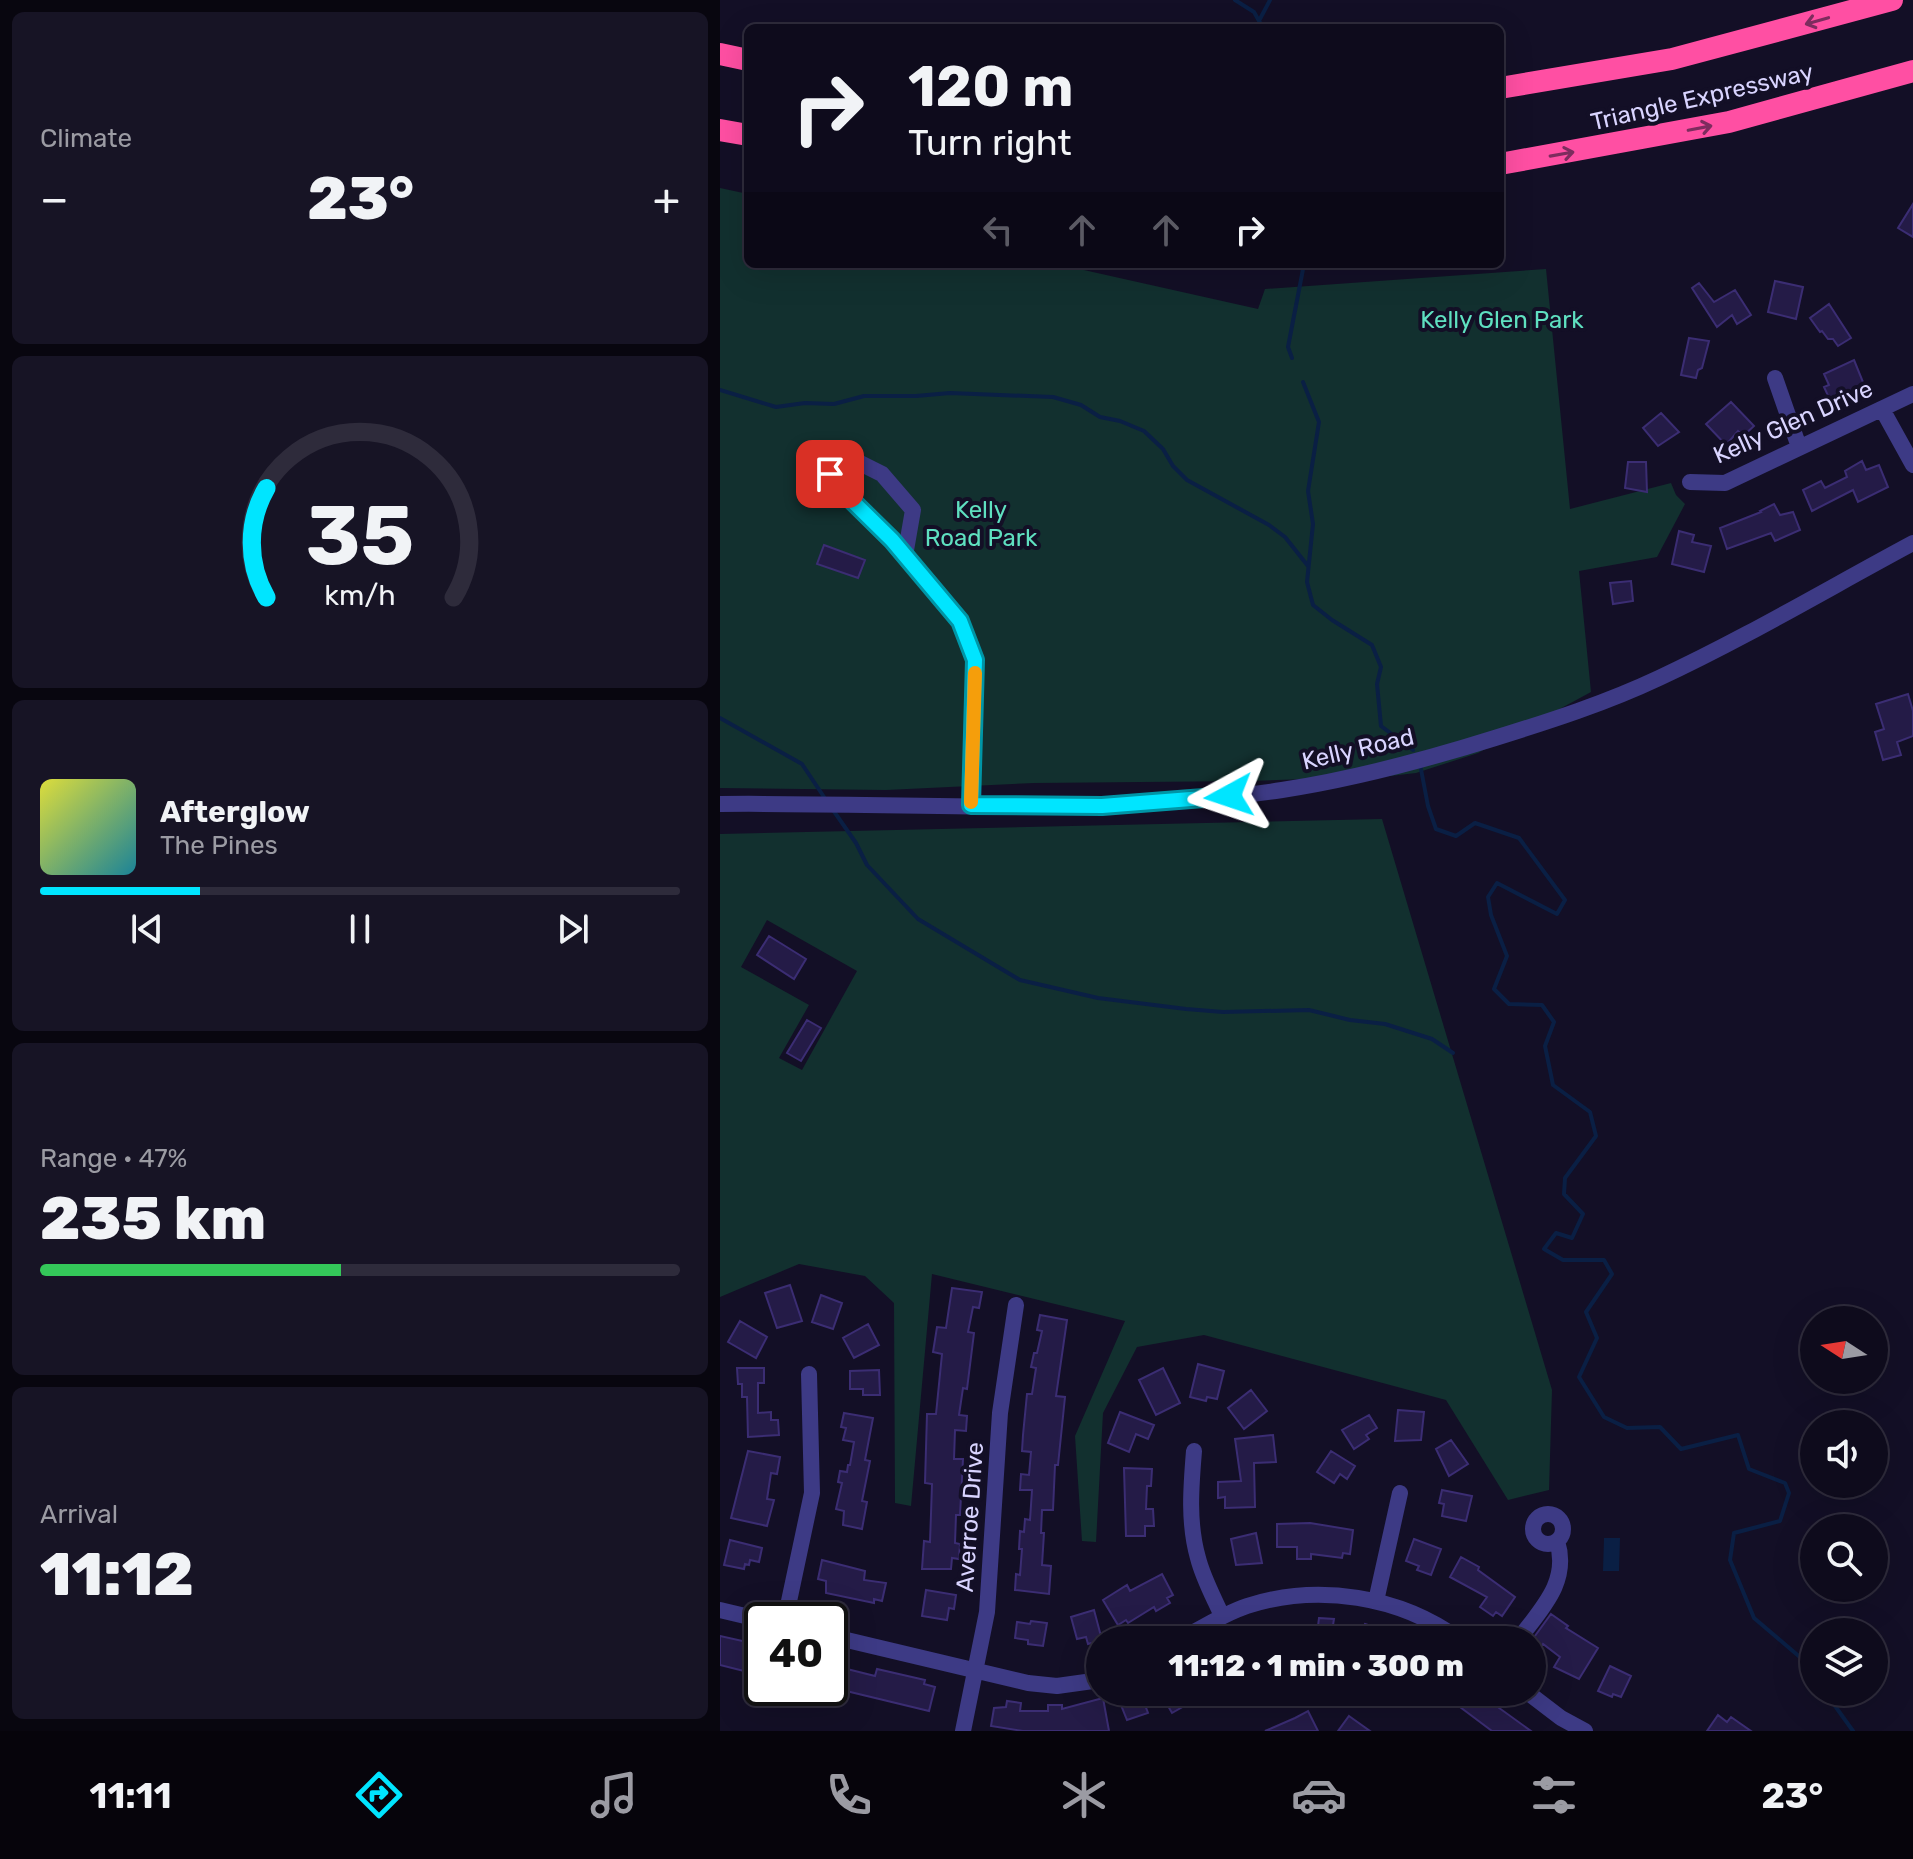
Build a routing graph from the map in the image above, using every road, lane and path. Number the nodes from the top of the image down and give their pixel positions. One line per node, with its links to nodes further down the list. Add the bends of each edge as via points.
1 (1892, 0): 5 (highway, Triangle Expressway, one-way to 5, via 1749,40)
2 (720, 54): 3 (highway)
3 (744, 59)
4 (1913, 71): 8 (highway, Triangle Expressway, one-way to 4, via 1729,122)
5 (1504, 87)
6 (720, 130): 7 (highway)
7 (744, 134)
8 (1504, 163)
9 (1775, 378): 12 (street)
10 (1913, 394): 11 (street, Kelly Glen Drive)
11 (1882, 409): 12 (street, Kelly Glen Drive); 13 (street)
12 (1799, 447): 14 (street, Kelly Glen Drive, via 1725,483)
13 (1913, 465)
14 (1690, 482)
15 (1913, 543): 18 (street, Kelly Road, via 1661,677 1573,713 1423,760 1234,796 1102,806)
16 (905, 556): 16 (street, via 913,510 882,474 854,460 840,463 830,474 832,481); 18 (street, via 960,621 975,660)
17 (720, 804): 18 (street, Kelly Road)
18 (971, 805)
19 (1016, 1305): 33 (street, Averroe Drive, via 1000,1413 992,1570)
20 (809, 1374): 25 (street, via 812,1493)
21 (1194, 1451): 28 (street, via 1194,1539)
22 (1400, 1493): 24 (street)
23 (1557, 1541): 31 (street, via 1560,1577)
24 (1376, 1601): 28 (street, via 1290,1597); 30 (street)
25 (789, 1602)
26 (720, 1610): 27 (street)
27 (744, 1616)
28 (1222, 1616): 29 (street)
29 (1204, 1626)
30 (1437, 1626)
31 (1528, 1626)
32 (848, 1640): 33 (street)
33 (977, 1672): 34 (street, via 1042,1685); 36 (street, Averroe Drive)
34 (1086, 1682)
35 (1545, 1706): 37 (street)
36 (963, 1731)
37 (1585, 1731)

